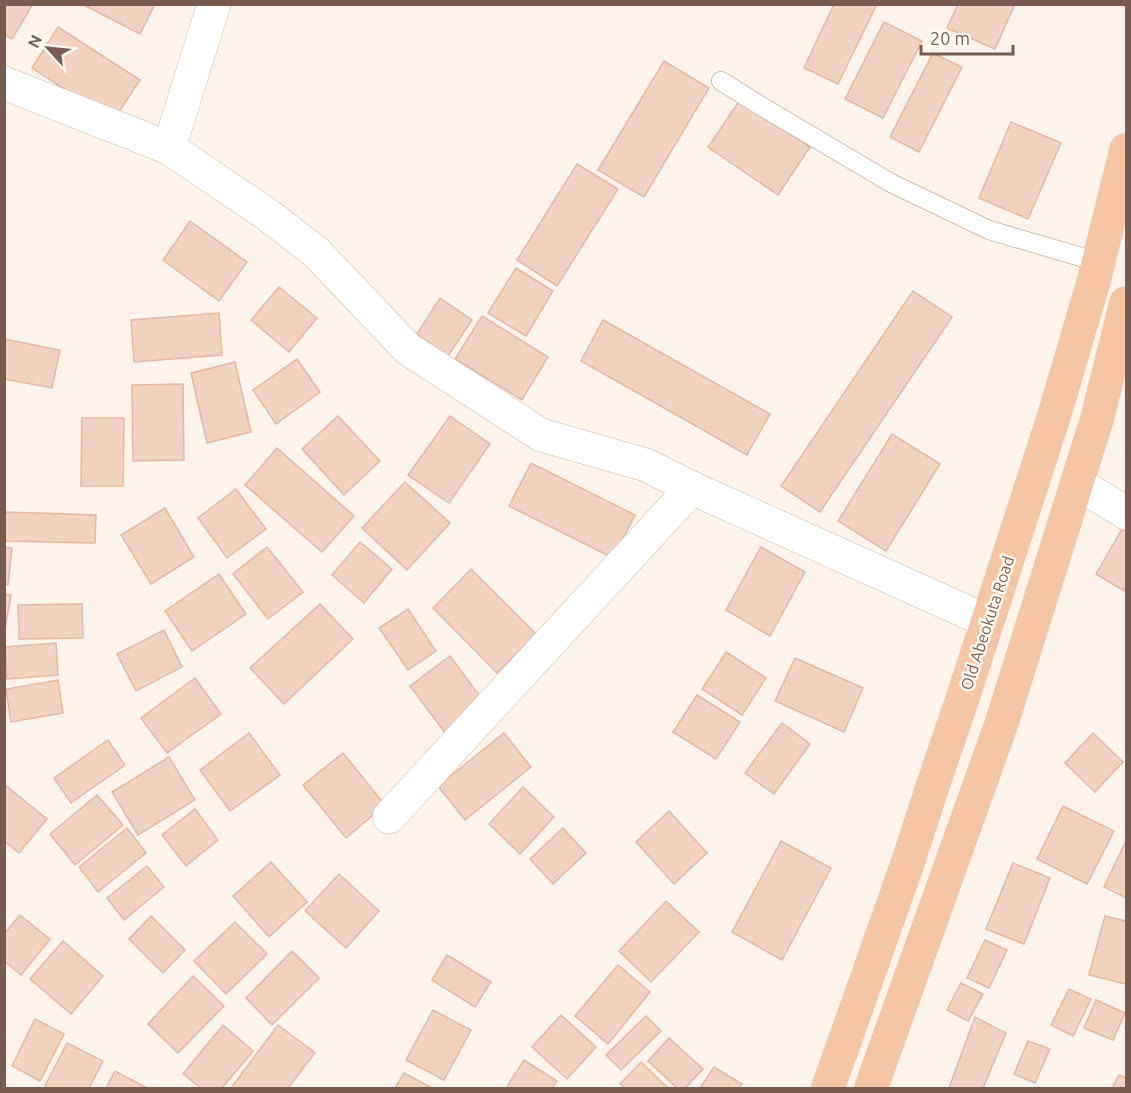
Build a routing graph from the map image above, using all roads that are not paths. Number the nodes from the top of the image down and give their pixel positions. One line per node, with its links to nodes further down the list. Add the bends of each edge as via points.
1 (214, 4): 4 (street)
2 (721, 81): 6 (lane, via 891,183 989,230)
3 (4, 83): 4 (street)
4 (169, 148): 9 (street, via 316,252 408,349 541,435 646,465)
5 (1126, 150): 6 (highway, Old Abeokuta Road)
6 (1098, 262): 11 (highway, Old Abeokuta Road, via 1054,416)
7 (1126, 303): 8 (highway)
8 (1077, 483): 10 (street); 14 (highway, via 1001,725)
9 (692, 488): 11 (street); 12 (street)
10 (1126, 513)
11 (987, 621): 13 (highway, Old Abeokuta Road, via 908,865)
12 (389, 817)
13 (828, 1089)
14 (871, 1089)

